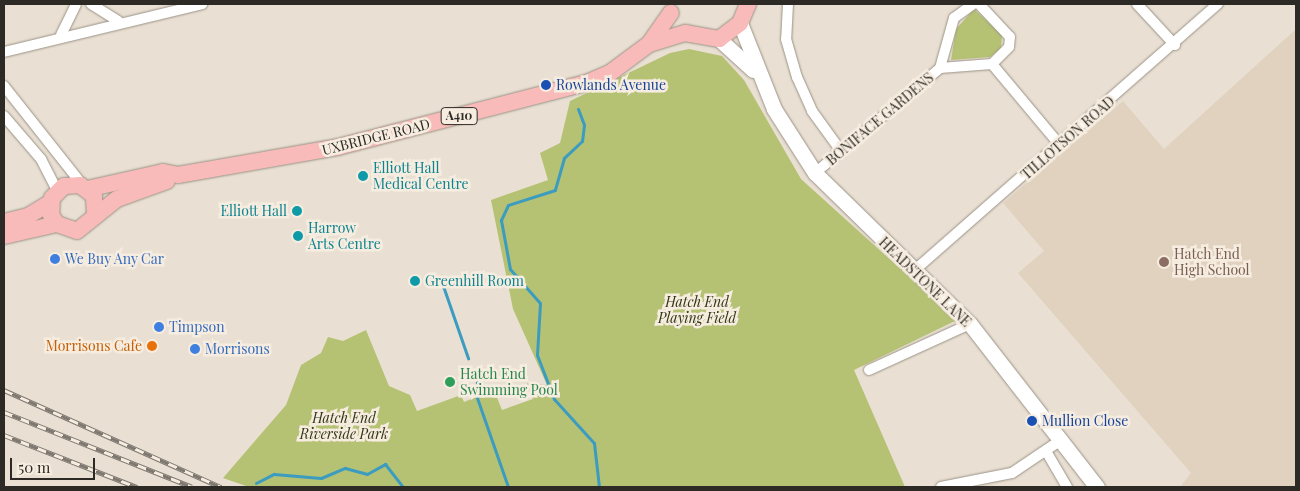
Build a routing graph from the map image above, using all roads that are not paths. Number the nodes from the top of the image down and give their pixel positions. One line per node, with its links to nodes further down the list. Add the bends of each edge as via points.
1 (76, 4): 14 (street)
2 (91, 4): 11 (street)
3 (202, 4): 11 (street)
4 (748, 4): 12 (main road)
5 (973, 4): 20 (street, via 954,18)
6 (979, 4): 19 (street, via 1010,37 1009,47)
7 (1137, 4): 17 (street)
8 (1218, 4): 17 (street, TILLOTSON ROAD)
9 (786, 7): 25 (street, via 786,39 797,77 812,111)
10 (670, 9): 13 (main road, UXBRIDGE ROAD); 16 (main road, UXBRIDGE ROAD / A410)
11 (118, 21): 14 (street)
12 (740, 23): 15 (main road); 21 (street, HEADSTONE LANE)
13 (685, 33): 15 (main road, UXBRIDGE ROAD); 16 (main road, UXBRIDGE ROAD / A410)
14 (61, 35): 18 (street)
15 (719, 40): 21 (street, HEADSTONE LANE)
16 (649, 44): 27 (main road, UXBRIDGE ROAD / A410, via 610,73 586,83 338,148)
17 (1175, 45): 24 (street, TILLOTSON ROAD)
18 (4, 52)
19 (992, 64): 20 (street, BONIFACE GARDENS); 24 (street)
20 (940, 68): 25 (street, BONIFACE GARDENS)
21 (758, 75): 26 (street, HEADSTONE LANE)
22 (4, 86): 28 (street)
23 (4, 116): 29 (street, via 41,159)
24 (1059, 144): 34 (street, TILLOTSON ROAD)
25 (841, 151): 26 (street, BONIFACE GARDENS)
26 (815, 173): 34 (street, HEADSTONE LANE)
27 (178, 175): 28 (main road, UXBRIDGE ROAD / A410, via 163,172); 30 (main road, UXBRIDGE ROAD / A410, via 117,199)
28 (86, 188): 29 (main road, UXBRIDGE ROAD, via 72,184); 30 (main road, via 97,203)
29 (54, 196): 31 (main road, UXBRIDGE ROAD, via 28,216); 32 (main road)
30 (95, 216): 32 (main road, UXBRIDGE ROAD, via 77,231)
31 (4, 222)
32 (56, 224): 33 (main road, UXBRIDGE ROAD)
33 (4, 236)
34 (916, 269): 35 (street, HEADSTONE LANE)
35 (970, 324): 36 (street); 37 (street, HEADSTONE LANE)
36 (869, 370)
37 (1052, 446): 38 (street, via 1012,473); 39 (street); 40 (street, HEADSTONE LANE)
38 (941, 487)
39 (1067, 487)
40 (1096, 487)

